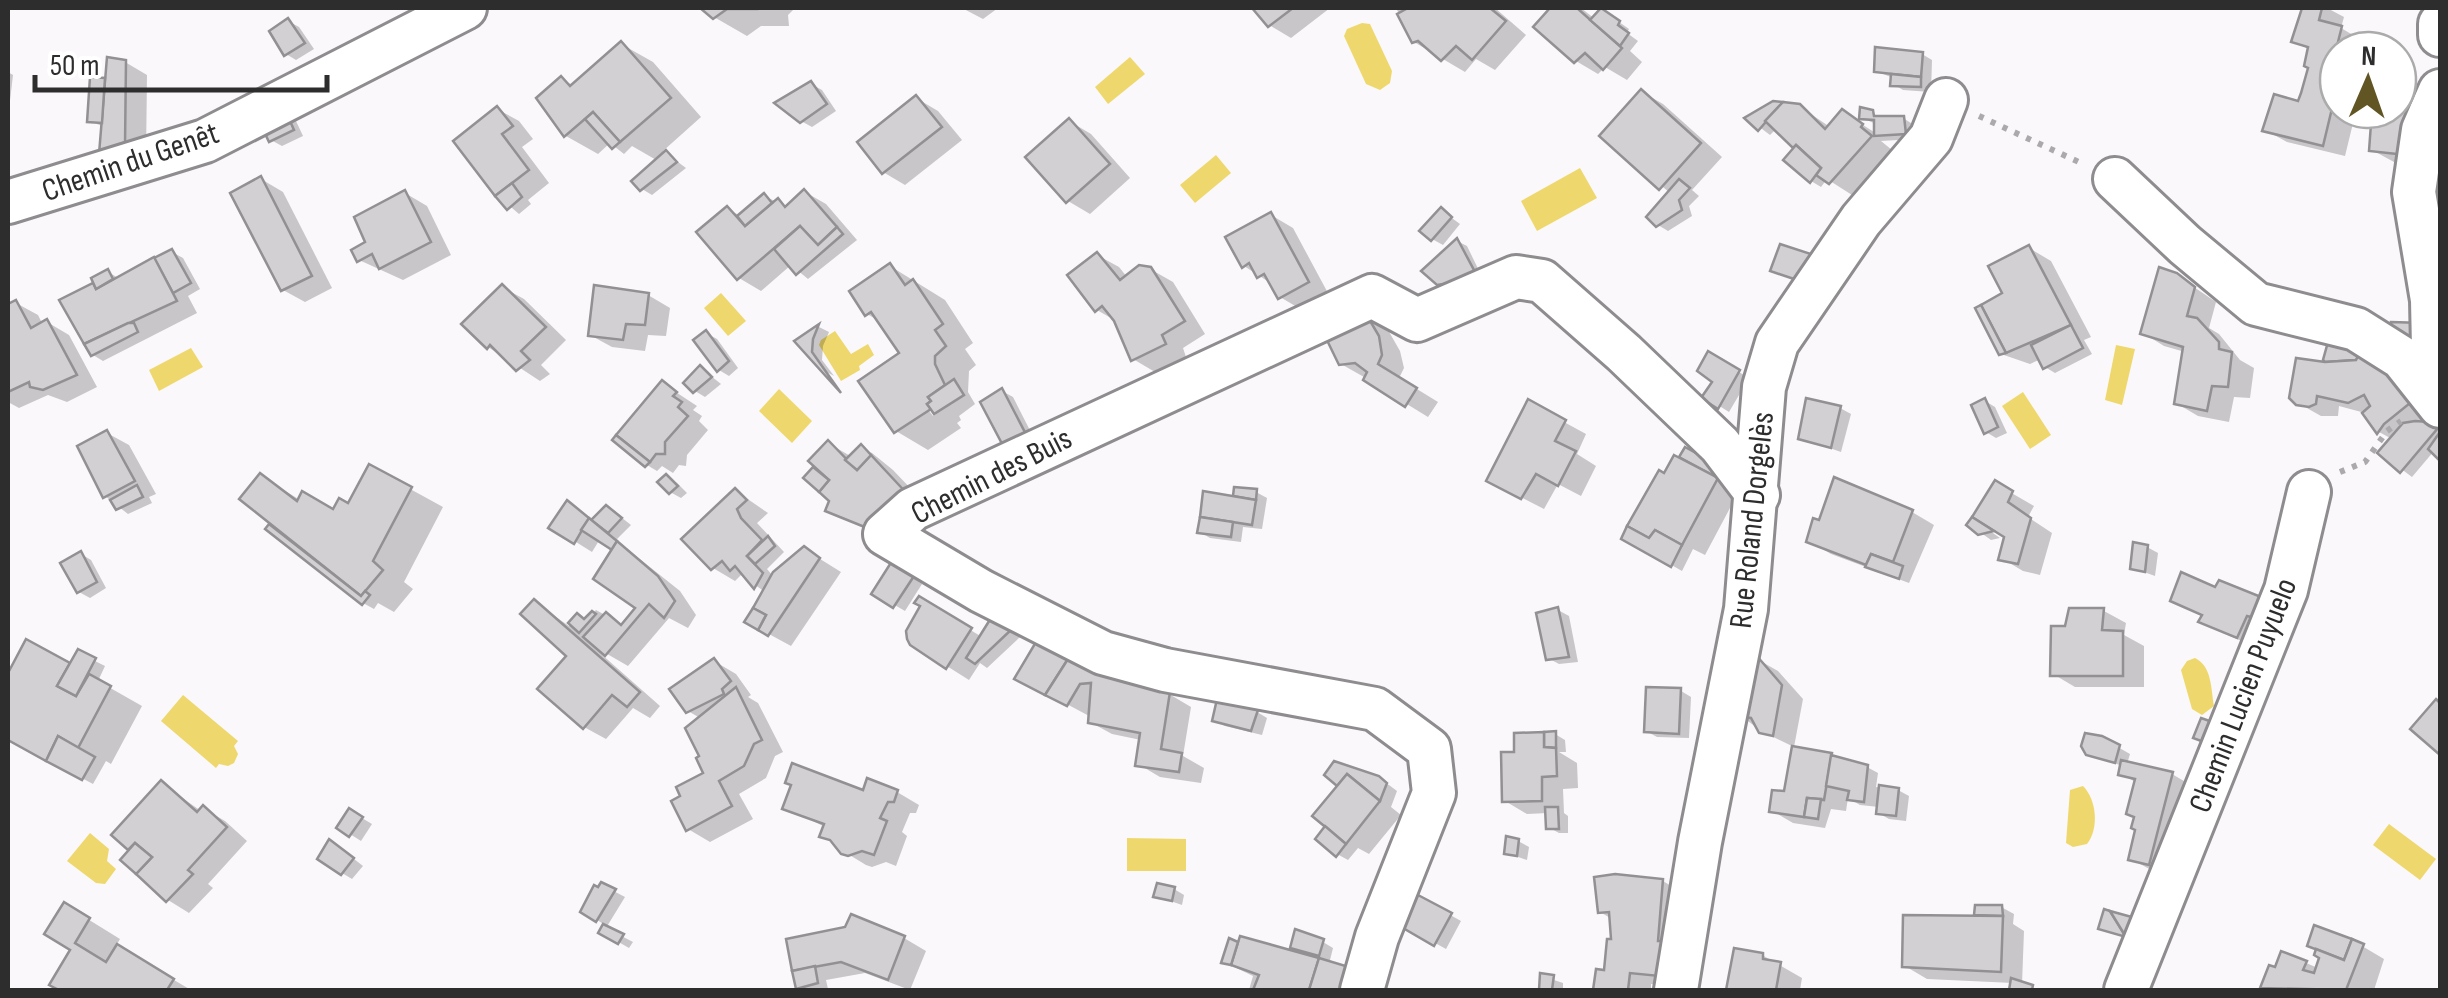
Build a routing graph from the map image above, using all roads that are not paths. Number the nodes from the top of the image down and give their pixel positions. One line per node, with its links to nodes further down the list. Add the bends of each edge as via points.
1 (465, 8): 7 (street, Chemin du Genêt, via 206,140)
2 (2440, 24): 3 (street)
3 (2440, 34)
4 (2440, 91): 8 (street, via 2423,130 2414,192 2432,300)
5 (1946, 100): 10 (street, Rue Roland Dorgelès, via 1931,138 1861,220 1777,343 1764,387)
6 (2115, 178): 8 (street, via 2256,304 2356,330 2402,358)
7 (8, 202)
8 (2437, 401)
9 (2309, 492): 13 (street, Chemin Lucien Puyuelo, via 2286,590)
10 (1758, 494): 11 (street, Chemin des Buis, via 1720,445 1624,353 1542,281 1516,277 1417,320 1372,296 912,509 885,534 1104,653 1375,709 1429,749 1434,793); 12 (street, Rue Roland Dorgelès, via 1746,609)
11 (1362, 990)
12 (1676, 990)
13 (2126, 990)

